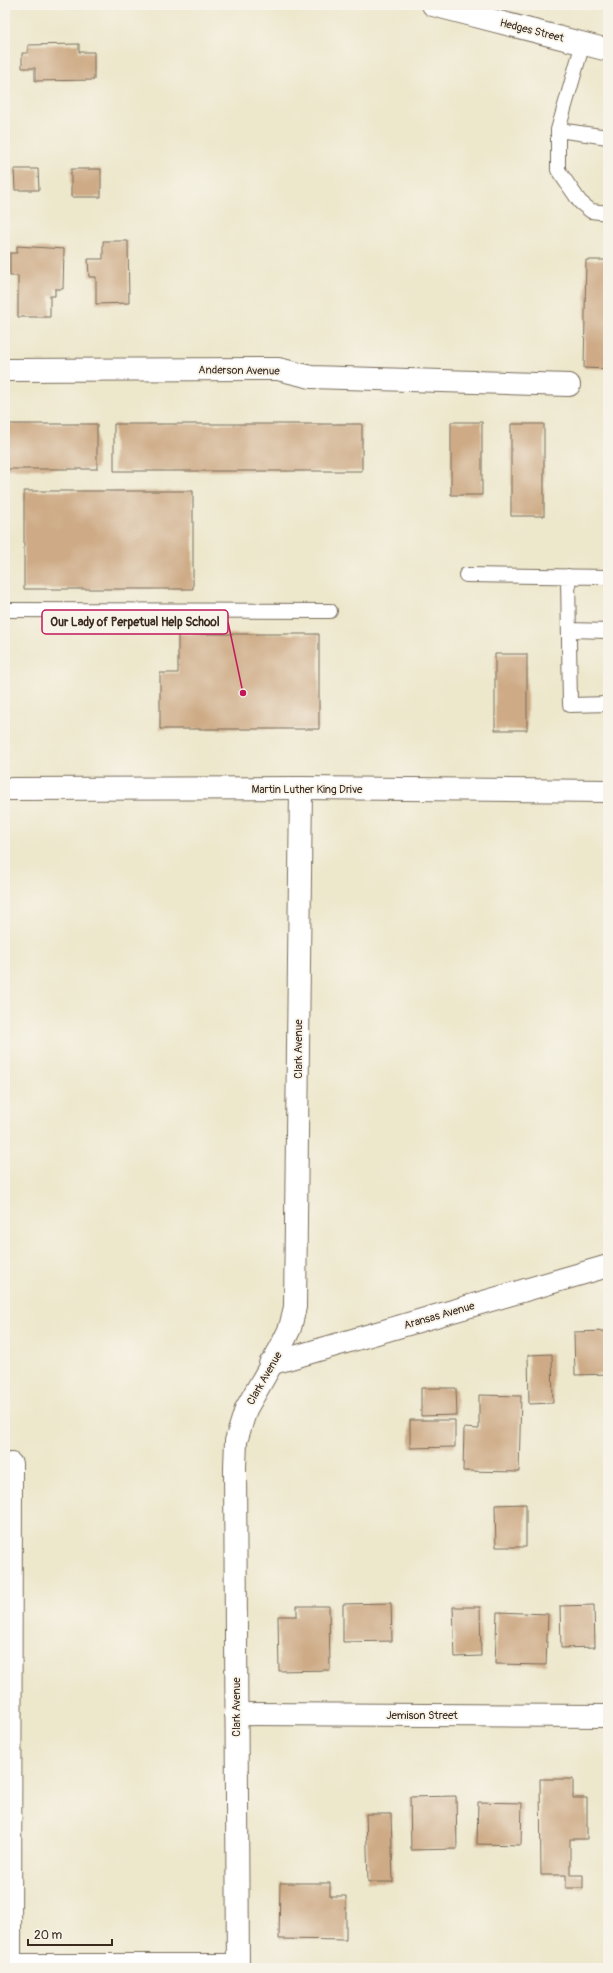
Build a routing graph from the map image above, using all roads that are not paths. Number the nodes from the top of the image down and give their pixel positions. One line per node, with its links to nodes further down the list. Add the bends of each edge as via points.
1 (433, 5): 2 (street, Hedges Street)
2 (583, 43): 3 (street, Hedges Street); 4 (lane)
3 (608, 50)
4 (558, 130): 5 (lane); 6 (lane, via 558,170 580,202 591,212)
5 (608, 138)
6 (608, 213)
7 (5, 370): 8 (street, Anderson Avenue, via 278,369 311,377)
8 (569, 385)
9 (466, 575): 10 (lane)
10 (568, 576): 11 (lane); 14 (lane)
11 (608, 576)
12 (5, 610): 13 (lane)
13 (330, 611)
14 (569, 630): 15 (lane); 16 (lane, via 570,706)
15 (608, 631)
16 (608, 704)
17 (301, 788): 18 (street, Martin Luther King Drive); 19 (street, Martin Luther King Drive); 21 (street, Clark Avenue, via 295,1307 290,1328)
18 (5, 789)
19 (608, 791)
20 (608, 1266): 21 (street, Aransas Avenue)
21 (270, 1364): 23 (street, Clark Avenue, via 246,1409 236,1441)
22 (11, 1464): 25 (street)
23 (236, 1714): 24 (street, Jemison Street); 26 (street, Clark Avenue)
24 (608, 1716)
25 (8, 1965): 26 (street)
26 (238, 1967)

